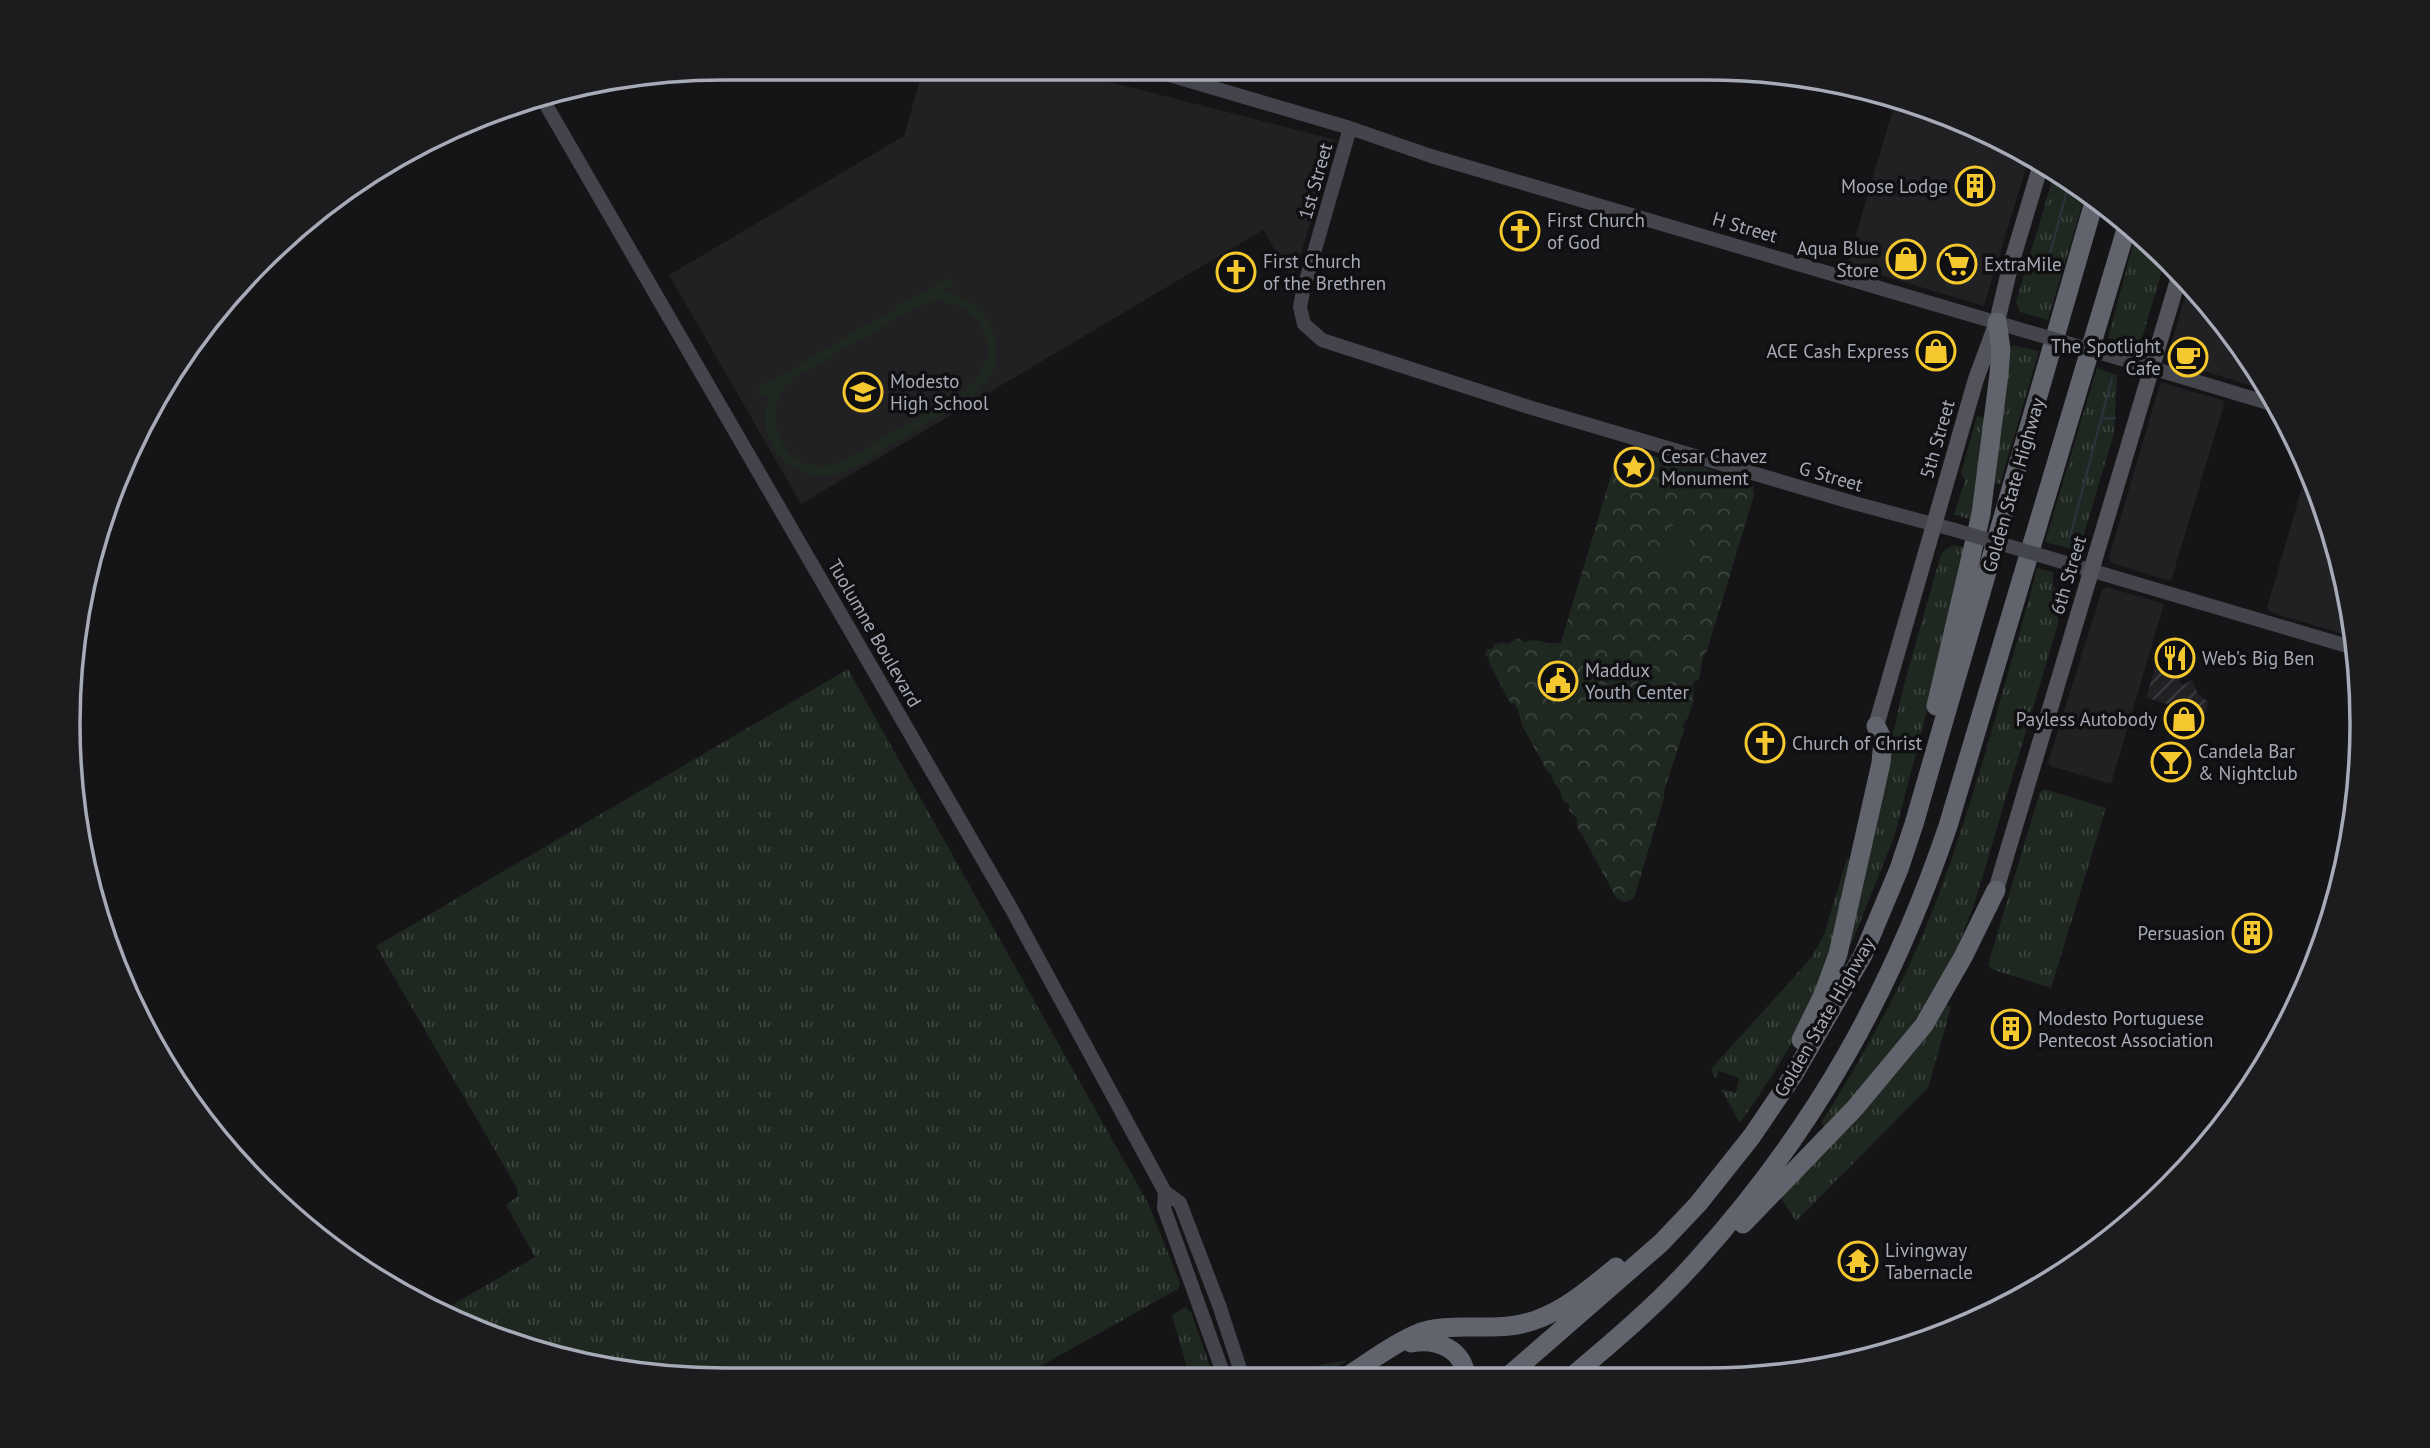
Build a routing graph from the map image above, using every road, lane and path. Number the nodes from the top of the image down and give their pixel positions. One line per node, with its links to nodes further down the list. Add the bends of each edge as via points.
1 (1190, 80): 3 (main road, H Street)
2 (546, 105): 20 (main road, Tuolumne Boulevard, via 1011,908)
3 (1350, 128): 8 (main road, H Street, via 1431,156); 9 (main road, 1st Street, via 1303,291)
4 (2038, 173): 8 (main road, 5th Street)
5 (2092, 209): 16 (highway, Golden State Highway)
6 (2124, 235): 21 (highway, Golden State Highway, via 1948,826 1913,924 1854,1044 1819,1103 1784,1154)
7 (2176, 285): 10 (main road, 6th Street)
8 (1997, 322): 10 (main road, H Street, bridge); 12 (main road, 5th Street); 16 (highway, via 1999,374 1981,514 1918,780)
9 (1304, 324): 12 (main road, G Street, via 1322,340 1451,383)
10 (2152, 367): 11 (main road, H Street); 13 (main road, 6th Street)
11 (2262, 401)
12 (1934, 523): 13 (main road, G Street, bridge); 15 (main road, 5th Street)
13 (2091, 570): 14 (main road, G Street); 17 (main road, 6th Street)
14 (2344, 645)
15 (1876, 726): 18 (highway, via 1883,740 1881,763 1838,954 1823,995)
16 (1914, 824): 18 (highway, Golden State Highway, via 1863,955)
17 (1996, 890): 21 (highway, via 1941,998 1895,1063 1745,1221)
18 (1752, 1136): 19 (highway, Golden State Highway)
19 (1729, 1165): 23 (highway, via 1624,1261 1557,1311 1524,1324 1427,1330); 28 (highway, Golden State Highway, via 1661,1243)
20 (1166, 1192): 24 (main road, Tuolumne Boulevard, via 1164,1208); 25 (main road, Tuolumne Boulevard, via 1180,1203)
21 (1697, 1260): 22 (highway, Golden State Highway)
22 (1622, 1334): 29 (highway, Golden State Highway); 30 (highway)
23 (1390, 1350): 26 (highway); 27 (highway, via 1415,1342 1441,1344 1455,1352)
24 (1221, 1368)
25 (1240, 1368)
26 (1360, 1368)
27 (1462, 1368)
28 (1517, 1368)
29 (1582, 1368)
30 (1590, 1368)

